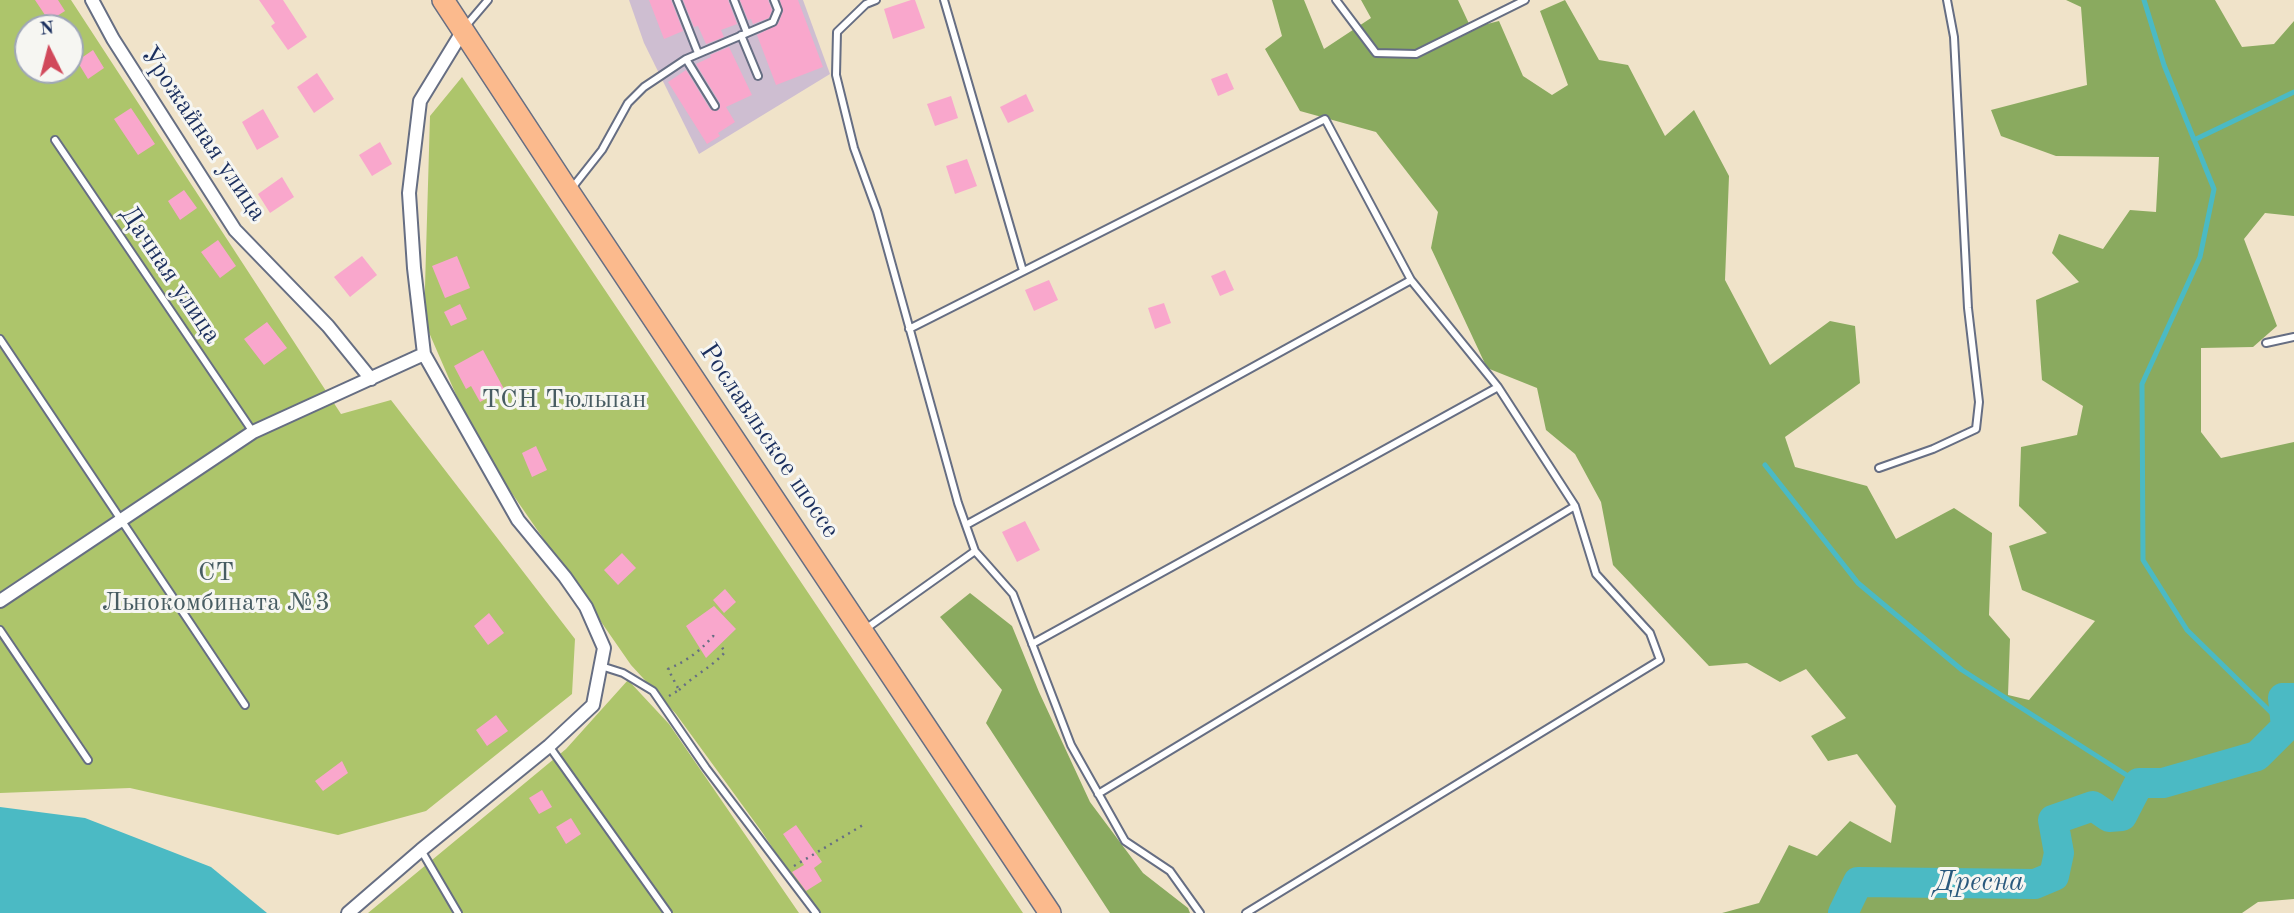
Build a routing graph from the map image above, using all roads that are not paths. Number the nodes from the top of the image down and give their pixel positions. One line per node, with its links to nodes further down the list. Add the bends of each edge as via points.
1 (92, 0): 27 (street, Урожайная улица, via 235,230 328,326)
2 (443, 0): 12 (main road, Рославльское шоссе)
3 (488, 0): 12 (lane)
4 (677, 0): 14 (lane)
5 (734, 0): 13 (lane)
6 (775, 0): 13 (lane, via 778,10 773,22)
7 (876, 0): 22 (lane, via 837,32 836,75)
8 (944, 0): 20 (lane)
9 (1336, 0): 10 (lane, via 1376,53 1416,54)
10 (1525, 0)
11 (1947, 0): 30 (lane, via 1954,37 1968,308 1979,402 1976,429)
12 (464, 29): 19 (main road, Рославльское шоссе); 26 (street, via 420,101 409,194)
13 (744, 34): 14 (lane); 16 (lane)
14 (698, 53): 15 (lane)
15 (686, 59): 17 (lane); 19 (lane, via 628,103 602,150)
16 (758, 76)
17 (715, 106)
18 (55, 140): 29 (lane, Дачная улица)
19 (569, 192): 37 (main road, Рославльское шоссе)
20 (1023, 271): 21 (lane, via 1325,120); 22 (lane)
21 (1411, 281): 28 (lane); 33 (lane)
22 (909, 329): 33 (lane)
23 (2294, 337): 25 (lane)
24 (0, 339): 32 (lane)
25 (2266, 344)
26 (424, 354): 27 (street); 39 (street, via 518,520 586,607 604,648)
27 (371, 379): 29 (street)
28 (1498, 387): 31 (lane); 38 (lane)
29 (253, 432): 32 (street)
30 (1879, 468)
31 (1575, 506): 43 (lane); 51 (lane, via 1596,574 1650,633 1660,660)
32 (122, 520): 35 (street); 40 (lane)
33 (966, 526): 34 (lane)
34 (975, 551): 37 (lane); 38 (lane, via 1013,594)
35 (0, 601)
36 (0, 630): 42 (lane)
37 (862, 631): 49 (main road, Рославльское шоссе)
38 (1032, 644): 43 (lane, via 1071,746)
39 (601, 666): 41 (street, via 593,705); 48 (lane, via 653,691)
40 (246, 705)
41 (549, 747): 44 (street); 47 (lane)
42 (88, 761)
43 (1098, 794): 50 (lane, via 1125,841 1170,871)
44 (421, 850): 45 (street); 46 (lane)
45 (348, 913)
46 (458, 913)
47 (668, 913)
48 (816, 913)
49 (1050, 913)
50 (1200, 913)
51 (1246, 913)

